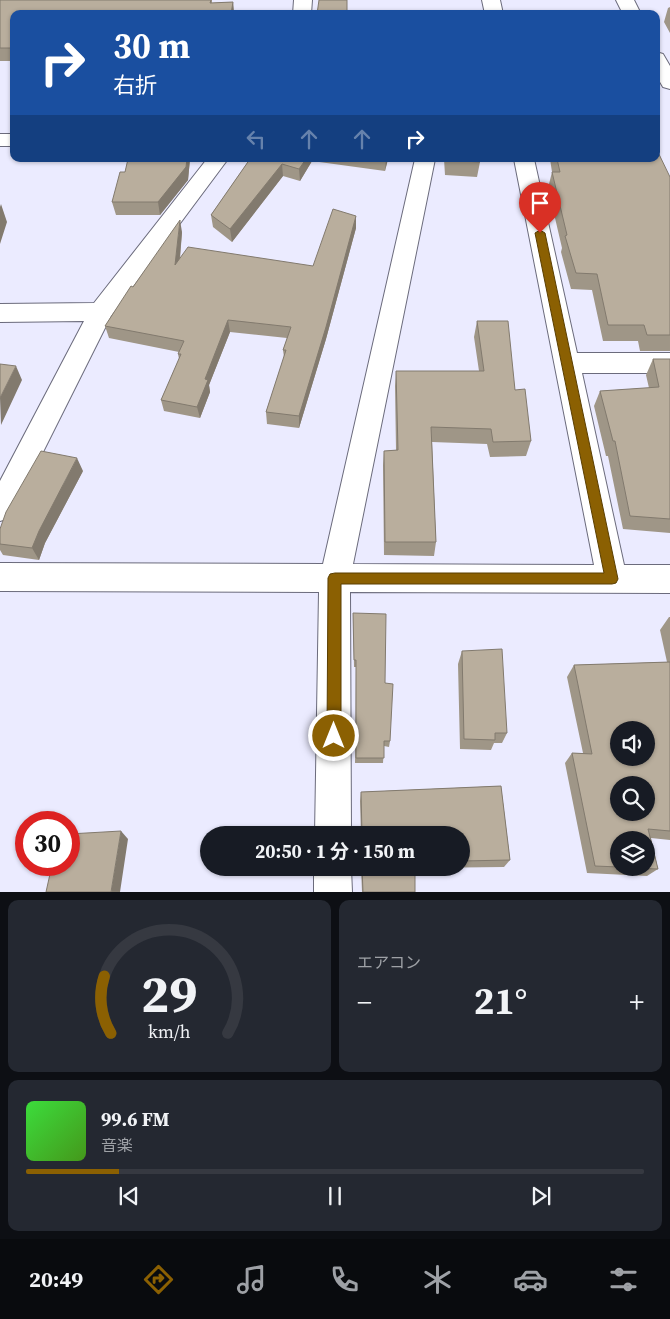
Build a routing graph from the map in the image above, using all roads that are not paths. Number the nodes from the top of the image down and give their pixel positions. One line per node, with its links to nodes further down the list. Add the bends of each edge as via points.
1 (660, 65): 2 (street)
2 (670, 83)
3 (216, 162): 6 (street)
4 (424, 162): 12 (street)
5 (525, 162): 9 (street)
6 (101, 312): 7 (street); 10 (street)
7 (0, 313)
8 (670, 362): 9 (street)
9 (567, 363): 13 (street)
10 (0, 509)
11 (0, 577): 12 (street)
12 (335, 578): 13 (street); 15 (street)
13 (612, 579): 14 (street)
14 (670, 579)
15 (334, 826)
16 (333, 876): 17 (street)
17 (333, 892)

